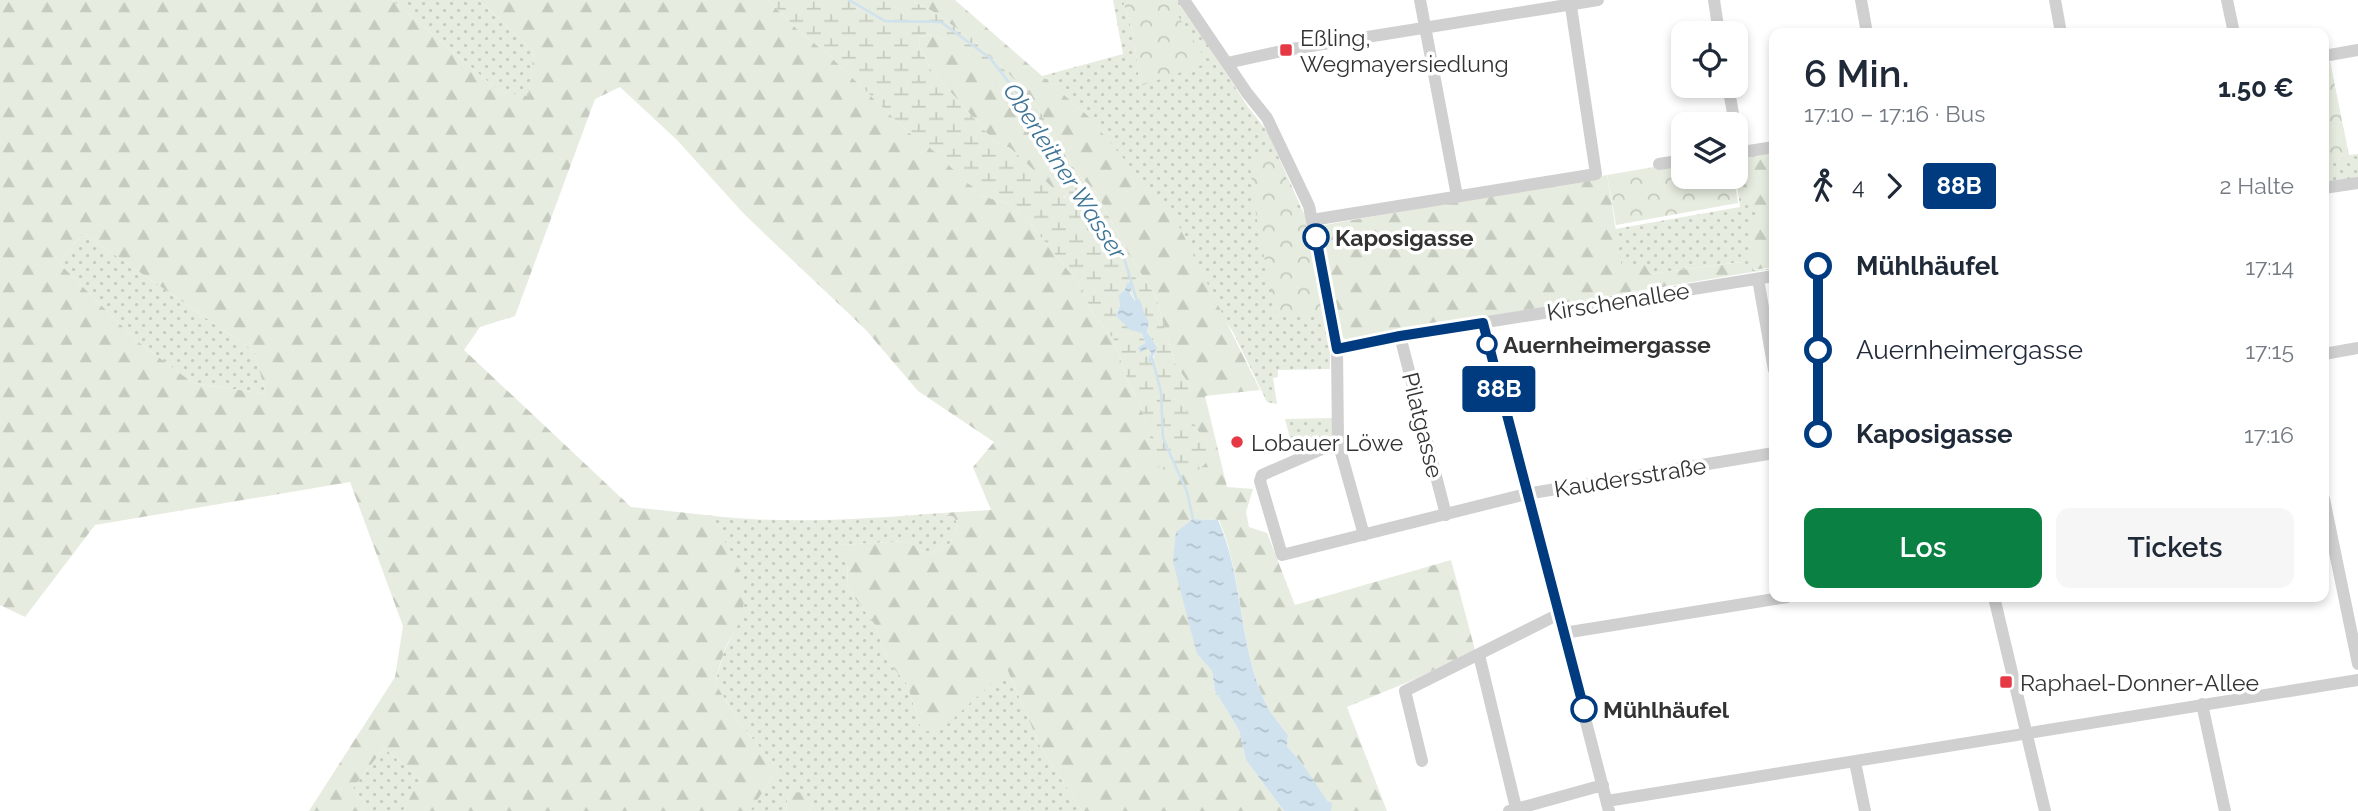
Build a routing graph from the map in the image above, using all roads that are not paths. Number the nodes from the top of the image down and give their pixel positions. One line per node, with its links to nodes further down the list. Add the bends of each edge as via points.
1 (1184, 0): 16 (street)
2 (1420, 0): 10 (street)
3 (1598, 0): 8 (street)
4 (1714, 0): 9 (street)
5 (1861, 0): 11 (street)
6 (2055, 0): 12 (street)
7 (2227, 0): 13 (street)
8 (1570, 2): 10 (street); 23 (street, via 1596,174)
9 (1717, 21)
10 (1425, 27): 16 (street); 23 (street)
11 (1866, 28)
12 (2061, 28)
13 (2233, 28)
14 (2358, 50): 15 (street)
15 (2329, 55)
16 (1227, 63): 24 (street, via 1267,118)
17 (1769, 148): 18 (street)
18 (1748, 151)
19 (1671, 162): 20 (street)
20 (1659, 164)
21 (2358, 183): 22 (street)
22 (2329, 187)
23 (1457, 196): 24 (street)
24 (1312, 220): 31 (street)
25 (1769, 277): 26 (street, Kirschenallee)
26 (1758, 279): 27 (street, Kirschenallee); 29 (street)
27 (1483, 323): 28 (street, Kirschenallee); 35 (street)
28 (1400, 336): 31 (street, Kirschenallee); 36 (street, Pilatgasse)
29 (1769, 342)
30 (2358, 348): 32 (street)
31 (1337, 349): 33 (street)
32 (2329, 353)
33 (1338, 442): 38 (street); 38 (street, Kaudersstraße, via 1262,475 1260,481 1282,555)
34 (1769, 454): 35 (street, Kaudersstraße)
35 (1526, 494): 36 (street, Kaudersstraße); 41 (street)
36 (1446, 515): 38 (street, Kaudersstraße)
37 (2329, 525): 44 (street)
38 (1364, 535)
39 (1769, 600): 42 (street)
40 (1995, 602): 47 (street)
41 (1559, 614): 42 (street); 43 (street)
42 (1564, 633): 50 (street)
43 (1479, 655): 48 (street, via 1405,691); 52 (street)
44 (2358, 664)
45 (2358, 680): 46 (street)
46 (2202, 704): 47 (street); 55 (street)
47 (2026, 734): 49 (street); 54 (street)
48 (1422, 761)
49 (1855, 762): 51 (street); 53 (street)
50 (1603, 785): 51 (street); 52 (street)
51 (1608, 806)
52 (1512, 810)
53 (1866, 811)
54 (2045, 811)
55 (2225, 811)

